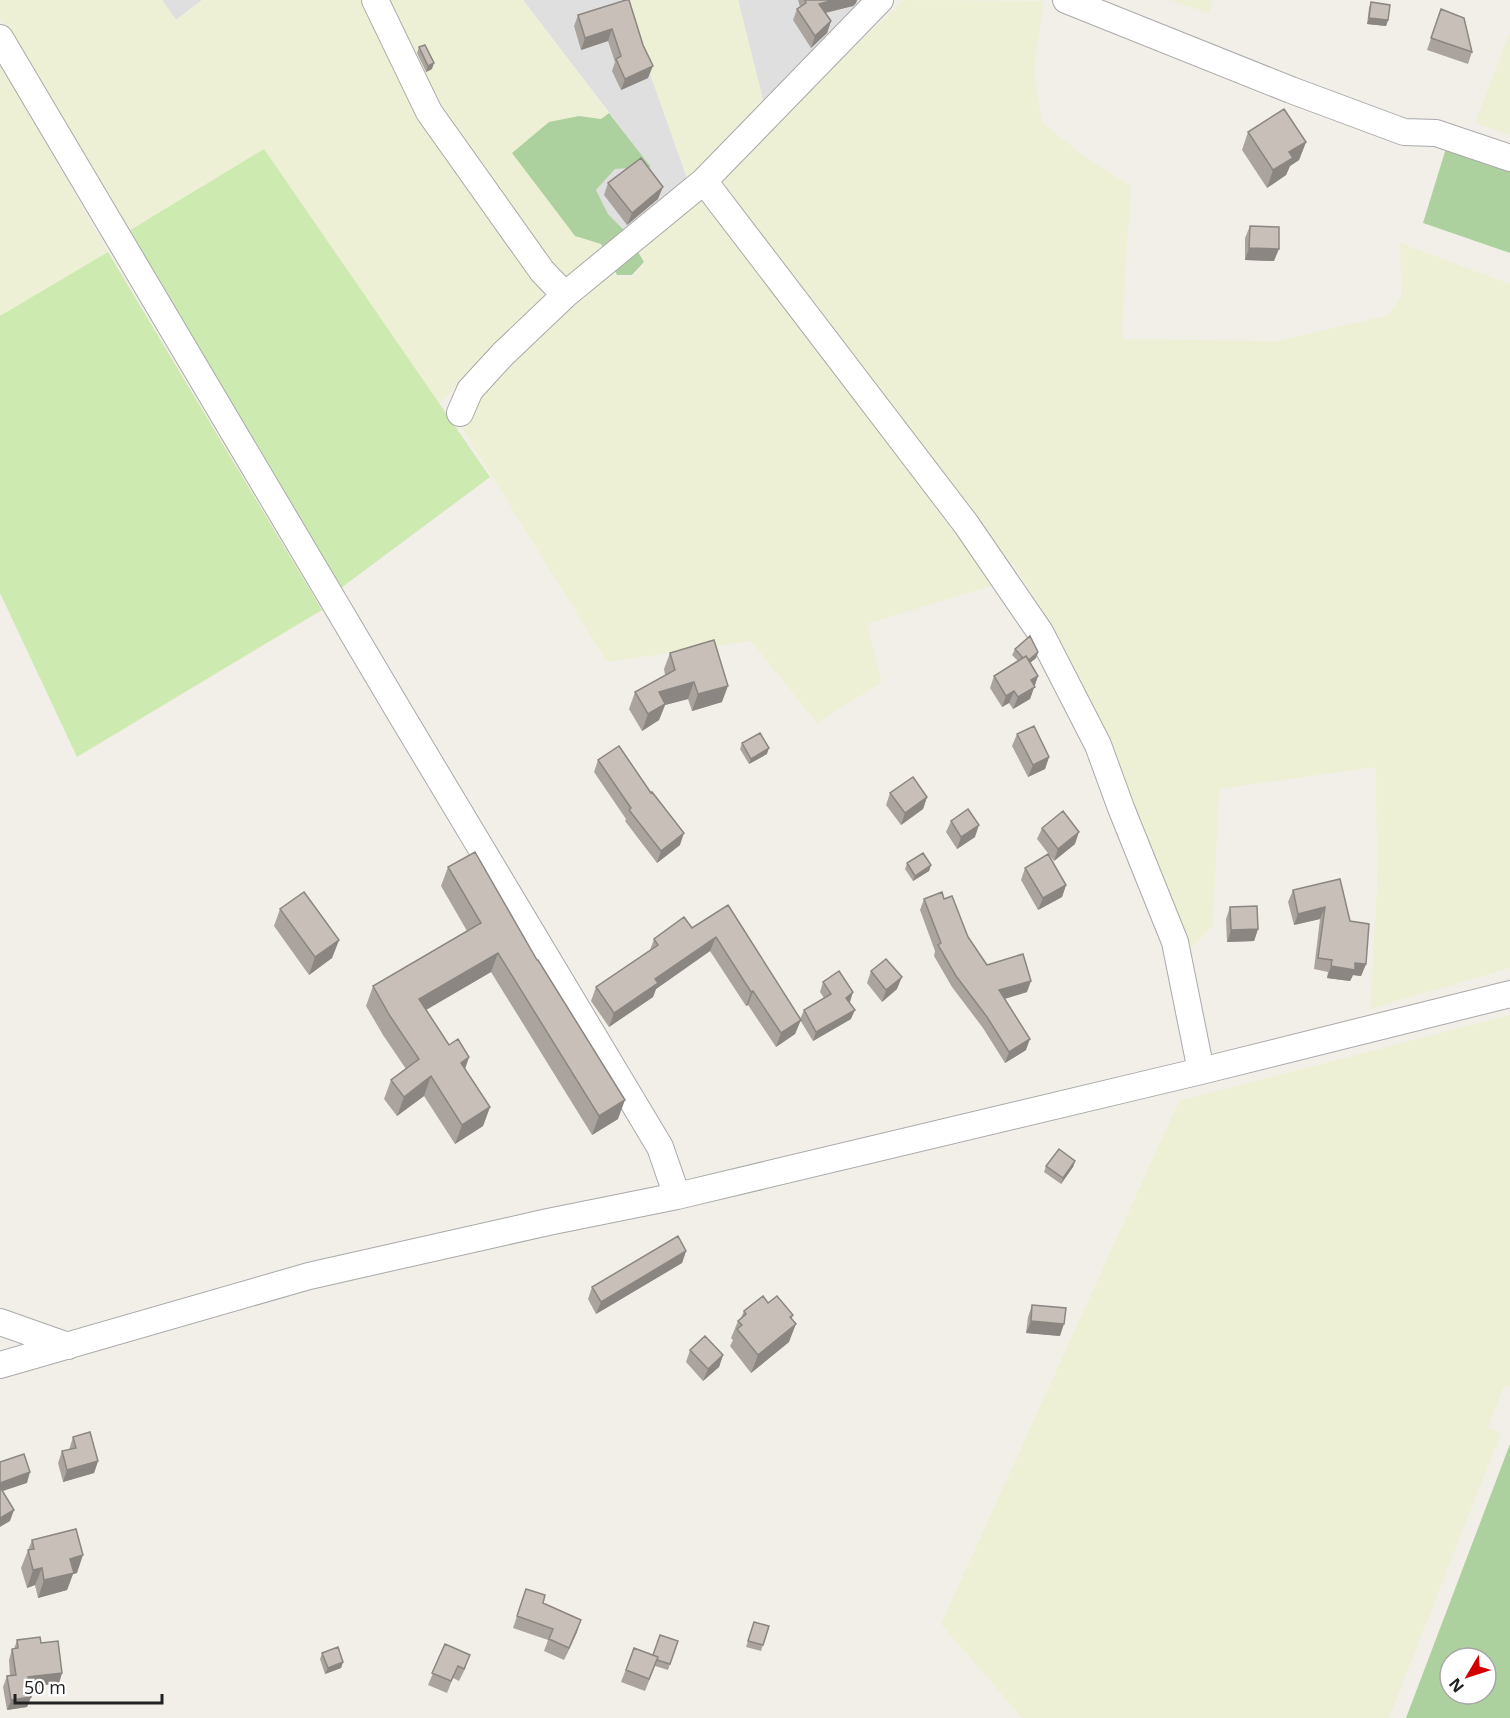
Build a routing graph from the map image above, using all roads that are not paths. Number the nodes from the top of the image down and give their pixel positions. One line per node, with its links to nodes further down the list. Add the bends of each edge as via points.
1 (375, 0): 7 (street, via 429,112 542,271)
2 (880, 0): 6 (street)
3 (1066, 0): 5 (street, via 1404,132 1436,134)
4 (0, 38): 11 (street, via 660,1147)
5 (1510, 158)
6 (704, 181): 7 (street); 10 (street, via 966,524 1040,632 1098,745 1176,942)
7 (565, 295): 8 (street, via 470,390)
8 (460, 413)
9 (1510, 994): 10 (street)
10 (1201, 1071): 11 (street)
11 (677, 1196): 13 (street, via 319,1273)
12 (0, 1322): 13 (street)
13 (68, 1346): 14 (street)
14 (0, 1365)

